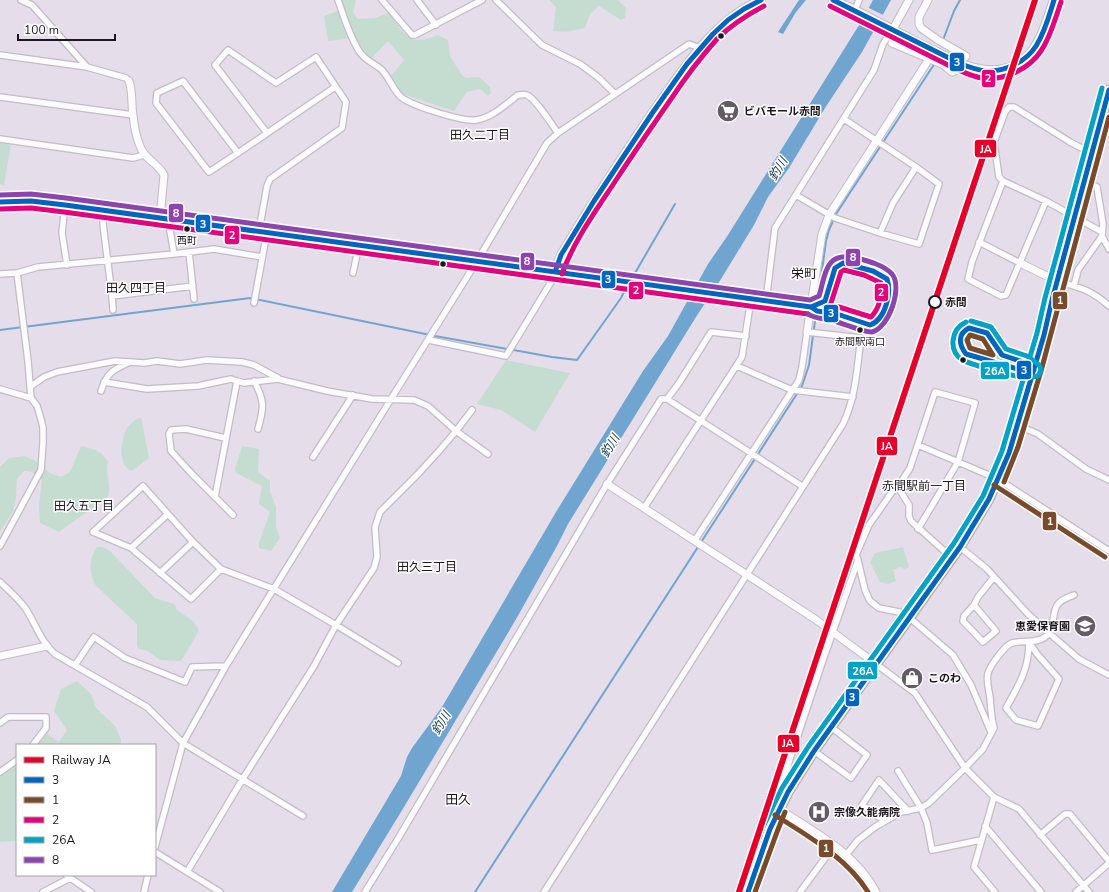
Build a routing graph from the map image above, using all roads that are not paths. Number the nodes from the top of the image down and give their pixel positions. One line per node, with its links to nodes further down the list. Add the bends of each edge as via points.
1 (20, 0): 20 (street, via 32,5)
2 (338, 0): 28 (street, via 359,51 387,76 399,96 405,100 466,121 477,120 491,114 523,94 534,102)
3 (382, 0): 14 (street, via 412,35)
4 (417, 0): 14 (street)
5 (482, 0): 14 (street)
6 (496, 0): 24 (street, via 542,45 586,69)
7 (762, 0): 17 (main road, via 722,26)
8 (833, 0): 13 (main road)
9 (859, 0): 13 (street)
10 (909, 0): 15 (street)
11 (928, 0): 19 (street, via 919,17 921,28 966,56 952,72 942,64)
12 (1054, 0): 15 (main road, bridge, via 1031,53 1018,63 1002,70 971,67)
13 (856, 10): 15 (main road)
14 (436, 25)
15 (890, 28): 27 (street, via 874,70)
16 (892, 43): 19 (street)
17 (700, 48): 24 (street, via 689,44); 61 (main road, via 620,160 564,250)
18 (0, 55): 20 (street)
19 (929, 59): 33 (street)
20 (87, 67): 21 (street)
21 (129, 81): 26 (street)
22 (335, 87): 30 (street); 30 (street, via 316,57 276,83 228,50 215,65); 48 (street, via 346,102 342,128 270,179 267,186)
23 (1109, 90): 31 (main road)
24 (615, 94): 28 (street)
25 (0, 97): 26 (street)
26 (133, 115): 36 (street)
27 (844, 119): 33 (street); 40 (street)
28 (558, 133): 58 (street, via 547,143)
29 (1109, 133): 31 (street)
30 (267, 134): 34 (street)
31 (1097, 135): 35 (main road)
32 (0, 139): 36 (street, via 133,158)
33 (876, 141): 37 (street); 45 (street)
34 (238, 153): 34 (street, via 209,172 156,103 157,93 183,81)
35 (1092, 153): 38 (street, via 1014,107 1009,107 1004,112 994,142 999,177); 39 (main road)
36 (144, 155): 47 (street, via 158,166 164,175)
37 (916, 167): 49 (street, via 893,202); 49 (street, via 939,184 919,244)
38 (1003, 181): 41 (street); 51 (street)
39 (1084, 181): 46 (main road); 50 (street, via 1097,187)
40 (796, 195): 45 (street); 71 (street, via 775,228)
41 (1046, 201): 46 (street); 59 (street)
42 (0, 202): 43 (main road, via 31,201)
43 (65, 205): 44 (main road); 60 (street, via 62,233)
44 (104, 210): 47 (main road); 57 (street)
45 (829, 215): 49 (street); 74 (street, via 822,234)
46 (1074, 217): 50 (street); 65 (main road)
47 (164, 218): 48 (main road); 55 (street)
48 (263, 232): 52 (main road); 56 (street)
49 (880, 234)
50 (1102, 234): 53 (street); 67 (street, via 1078,270)
51 (979, 242): 59 (street); 59 (street, via 968,279 1001,296 1006,295)
52 (359, 245): 58 (main road); 63 (street)
53 (1109, 248)
54 (189, 252): 55 (street); 56 (street, via 214,249); 66 (street)
55 (174, 254): 57 (street)
56 (262, 257): 72 (street)
57 (107, 261): 60 (street); 68 (street)
58 (478, 261): 61 (main road); 78 (street)
59 (1020, 263): 65 (street)
60 (67, 265): 62 (street, via 38,267)
61 (555, 272): 70 (street); 78 (street, via 506,356)
62 (18, 273): 64 (street); 86 (street)
63 (353, 273)
64 (0, 274)
65 (1057, 281): 67 (street); 81 (main road)
66 (193, 286): 68 (street); 69 (street)
67 (1074, 286): 73 (street, via 1086,289)
68 (112, 296): 75 (street)
69 (194, 299)
70 (751, 299): 71 (street); 77 (street)
71 (766, 301): 74 (street)
72 (254, 303)
73 (1109, 306)
74 (811, 308): 76 (street)
75 (113, 310)
76 (807, 332): 88 (street, via 799,380); 91 (street, via 861,338)
77 (746, 336): 80 (street, via 742,357); 94 (street, via 710,332)
78 (429, 340): 93 (street)
79 (132, 361): 82 (street, via 180,364 207,360 242,362 254,365); 85 (street, via 108,374); 86 (street, via 116,360 57,372 44,376)
80 (737, 366): 88 (street); 96 (street)
81 (1034, 370): 81 (main road, via 1021,370 966,354 961,349 961,335 969,328 988,333 1002,355 1023,362); 97 (main road)
82 (278, 379): 84 (street); 90 (street)
83 (237, 381): 84 (street); 85 (street, via 231,379 198,386 147,389); 100 (street)
84 (254, 381): 98 (street, via 262,394 263,413)
85 (104, 382): 89 (street)
86 (30, 387): 92 (street)
87 (0, 389): 92 (street)
88 (792, 390): 91 (street); 103 (street)
89 (101, 391)
90 (353, 395): 93 (street); 104 (street)
91 (853, 397): 109 (street, via 843,424)
92 (31, 398): 118 (street, via 37,406 43,428 40,470)
93 (391, 399): 99 (street, via 414,400 428,406); 129 (street)
94 (667, 399): 96 (street); 108 (street, via 661,399)
95 (472, 410): 99 (street)
96 (701, 422): 103 (street); 112 (street)
97 (1017, 426): 106 (main road); 107 (street, via 1038,434 1086,469)
98 (258, 429)
99 (456, 431): 102 (street); 133 (street, via 380,512 375,527 377,557 374,568)
100 (225, 438): 111 (street); 111 (street, via 186,429 171,430 169,434 171,451)
101 (918, 445): 105 (street); 105 (street, via 935,392 975,403); 110 (street, via 910,468)
102 (488, 454)
103 (751, 454): 109 (street); 116 (street)
104 (313, 458)
105 (958, 462): 106 (street); 115 (street)
106 (998, 479): 119 (main road); 121 (street)
107 (1109, 480)
108 (607, 484): 112 (street); 177 (street)
109 (802, 486): 126 (street)
110 (898, 487): 115 (street, via 910,505 909,516); 123 (street, via 869,525 856,555)
111 (215, 497): 114 (street)
112 (644, 508): 116 (street)
113 (168, 514): 117 (street); 120 (street); 120 (street, via 143,486 93,532)
114 (233, 515)
115 (918, 529): 122 (street)
116 (695, 540): 126 (street)
117 (193, 542): 124 (street); 125 (street)
118 (0, 546)
119 (960, 547): 122 (main road); 127 (street, via 987,568)
120 (131, 548): 125 (street)
121 (1109, 551)
122 (952, 558): 132 (main road)
123 (858, 560): 132 (street, via 870,601 879,608 904,613); 134 (street)
124 (221, 569): 125 (street, via 191,599); 129 (street)
125 (160, 573)
126 (747, 575): 134 (street); 178 (street)
127 (994, 577): 131 (street); 135 (street)
128 (0, 582): 137 (street, via 26,609)
129 (274, 589): 133 (street); 142 (street)
130 (1074, 595): 135 (street, via 1057,605)
131 (974, 605): 131 (street, via 964,616 963,621 983,642 996,631)
132 (910, 618): 140 (main road); 146 (street, via 953,655 971,684)
133 (336, 625): 139 (street); 154 (street, via 314,666)
134 (834, 633): 140 (street); 157 (street, via 778,795)
135 (1049, 633): 136 (street, via 1046,637); 143 (street, via 1079,659)
136 (1029, 642): 136 (street, via 1059,679 1038,726 1016,720 1006,708 1023,678 1029,656); 146 (street, via 1008,645 989,670 987,680 990,715 994,728)
137 (47, 646): 138 (street); 141 (street, via 55,654)
138 (0, 656)
139 (398, 663)
140 (876, 664): 145 (main road); 151 (street, via 915,693)
141 (75, 665): 142 (street, via 94,637 125,658 185,682 192,667); 147 (street, via 147,707)
142 (226, 666): 147 (street)
143 (1109, 675)
144 (0, 723): 148 (street, via 8,717 46,717 46,728)
145 (831, 727): 149 (main road); 149 (street, via 867,755 851,778)
146 (991, 732): 151 (street, via 983,749)
147 (183, 742): 154 (street); 164 (street)
148 (34, 744)
149 (814, 751): 157 (main road)
150 (16, 761): 153 (street)
151 (966, 768): 155 (street); 156 (street)
152 (898, 771): 156 (street)
153 (0, 772)
154 (242, 780): 159 (street); 169 (street)
155 (994, 797): 161 (street); 162 (street, via 1019,809)
156 (921, 808): 158 (street); 163 (street, via 927,823 932,850)
157 (779, 809): 165 (street); 179 (main road)
158 (908, 811): 160 (street); 160 (street, via 880,780 862,804)
159 (303, 816)
160 (885, 821): 167 (street, via 858,840)
161 (985, 826): 163 (street); 183 (street)
162 (1040, 835): 168 (street, via 1065,814 1070,814); 172 (street)
163 (981, 840): 182 (street, via 974,867)
164 (156, 843)
165 (834, 846): 167 (street); 180 (street)
166 (156, 853): 169 (street)
167 (846, 855): 181 (street)
168 (1109, 862): 172 (street)
169 (188, 872): 176 (street)
170 (68, 876): 173 (street); 174 (street)
171 (148, 876): 175 (street)
172 (1084, 885): 184 (street); 185 (street)
173 (43, 892)
174 (91, 892)
175 (144, 892)
176 (220, 892)
177 (365, 892)
178 (544, 892)
179 (748, 892)
180 (800, 892)
181 (876, 892)
182 (994, 892)
183 (1041, 892)
184 (1076, 892)
185 (1089, 892)

